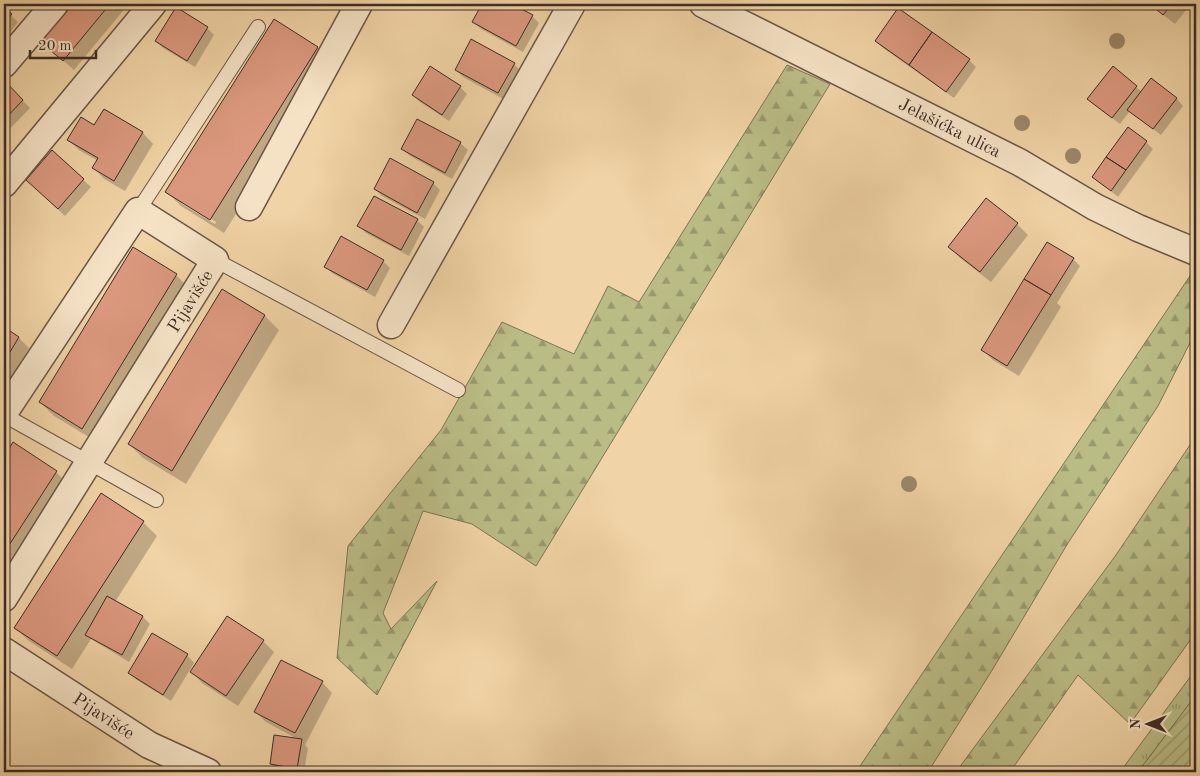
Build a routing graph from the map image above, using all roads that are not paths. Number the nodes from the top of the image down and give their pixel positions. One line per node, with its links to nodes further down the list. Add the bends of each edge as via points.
1 (55, 4): 7 (street)
2 (153, 4): 8 (street)
3 (359, 4): 9 (street)
4 (572, 4): 13 (street)
5 (703, 4): 11 (street, Jelašićka ulica, via 1019,162 1095,207)
6 (258, 27): 10 (lane)
7 (4, 64)
8 (4, 184)
9 (249, 207)
10 (138, 212): 12 (street, Pijavišće); 15 (street)
11 (1196, 252)
12 (216, 260): 14 (lane); 16 (street, Pijavišće)
13 (390, 325)
14 (458, 390)
15 (4, 414): 16 (lane)
16 (90, 462): 17 (lane); 18 (street, Pijavišće)
17 (156, 500)
18 (4, 598)
19 (4, 651): 20 (street, Pijavišće, via 148,745)
20 (208, 772)

